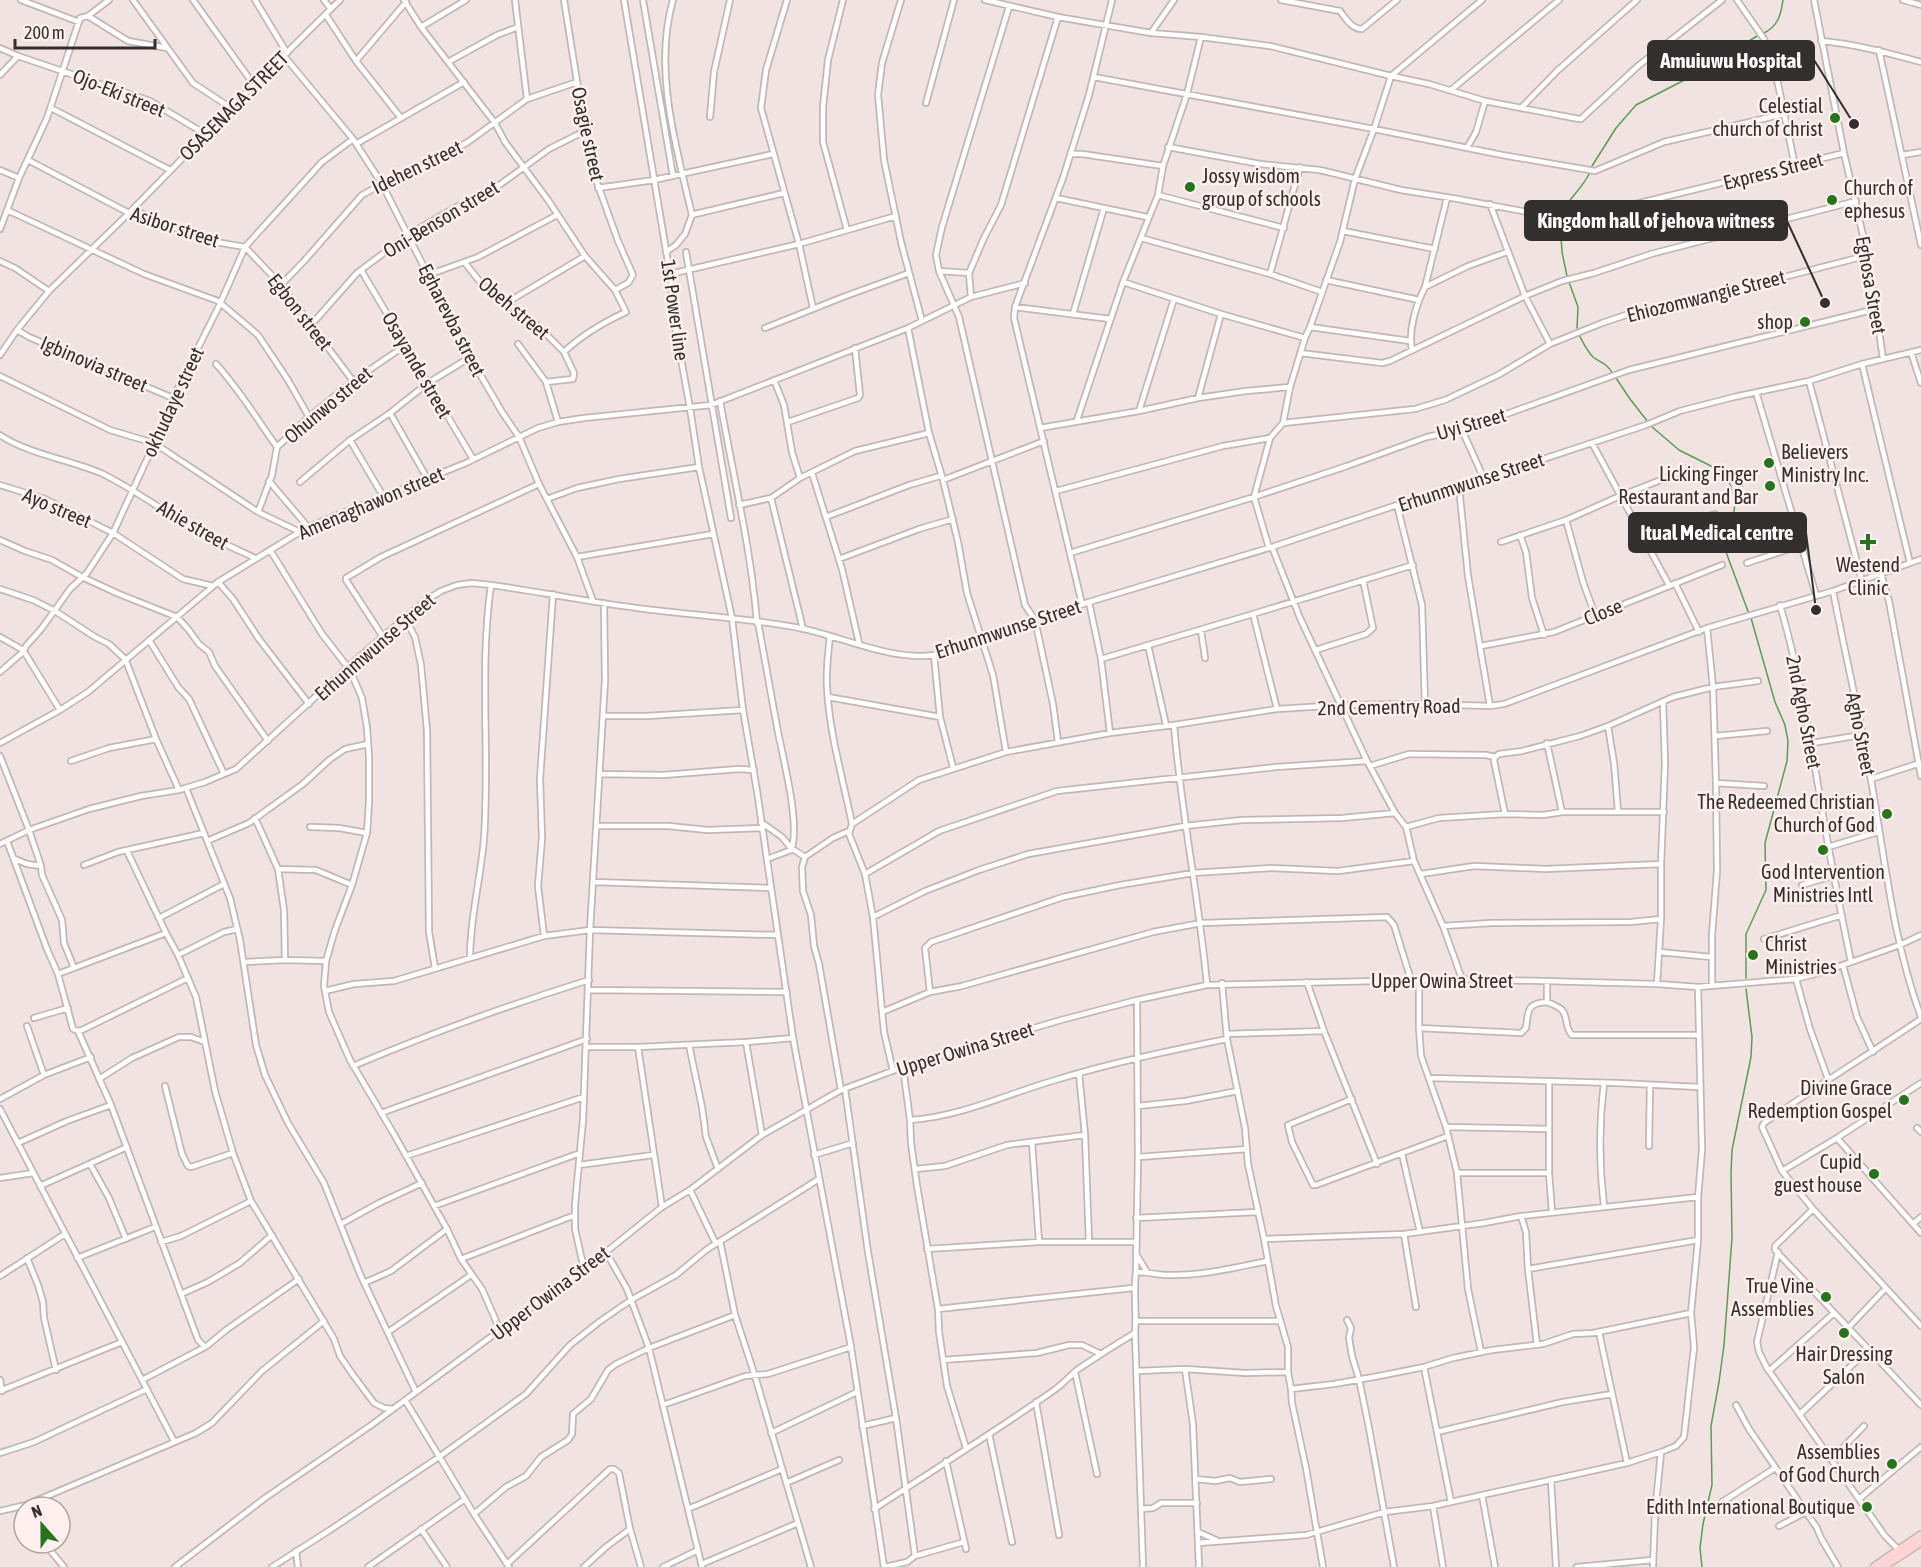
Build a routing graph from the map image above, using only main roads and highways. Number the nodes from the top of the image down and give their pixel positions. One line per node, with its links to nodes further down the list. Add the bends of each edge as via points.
1 (1921, 1538): 2 (main road)
2 (1901, 1553): 3 (main road); 4 (main road)
3 (1874, 1567)
4 (1883, 1567)

